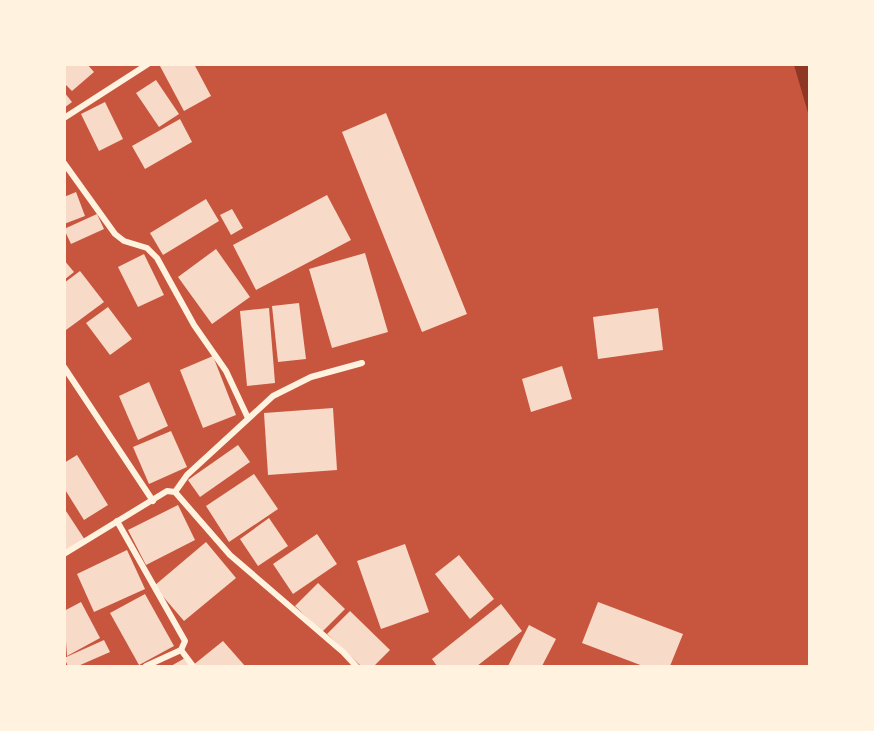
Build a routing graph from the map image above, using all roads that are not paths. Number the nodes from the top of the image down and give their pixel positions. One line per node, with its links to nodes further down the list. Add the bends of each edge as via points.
1 (148, 64): 2 (street)
2 (64, 118)
3 (64, 163): 6 (street, via 115,234 147,248 157,258 194,325 226,371)
4 (362, 363): 6 (street, via 311,377 273,396)
5 (64, 367): 8 (street)
6 (248, 418): 7 (street, via 187,475)
7 (175, 492): 8 (street, via 166,491); 14 (street, via 230,555)
8 (153, 501): 9 (street)
9 (117, 521): 10 (street); 11 (street, via 185,641)
10 (64, 554)
11 (181, 651): 12 (street); 13 (street)
12 (146, 666)
13 (193, 666)
14 (356, 666)

